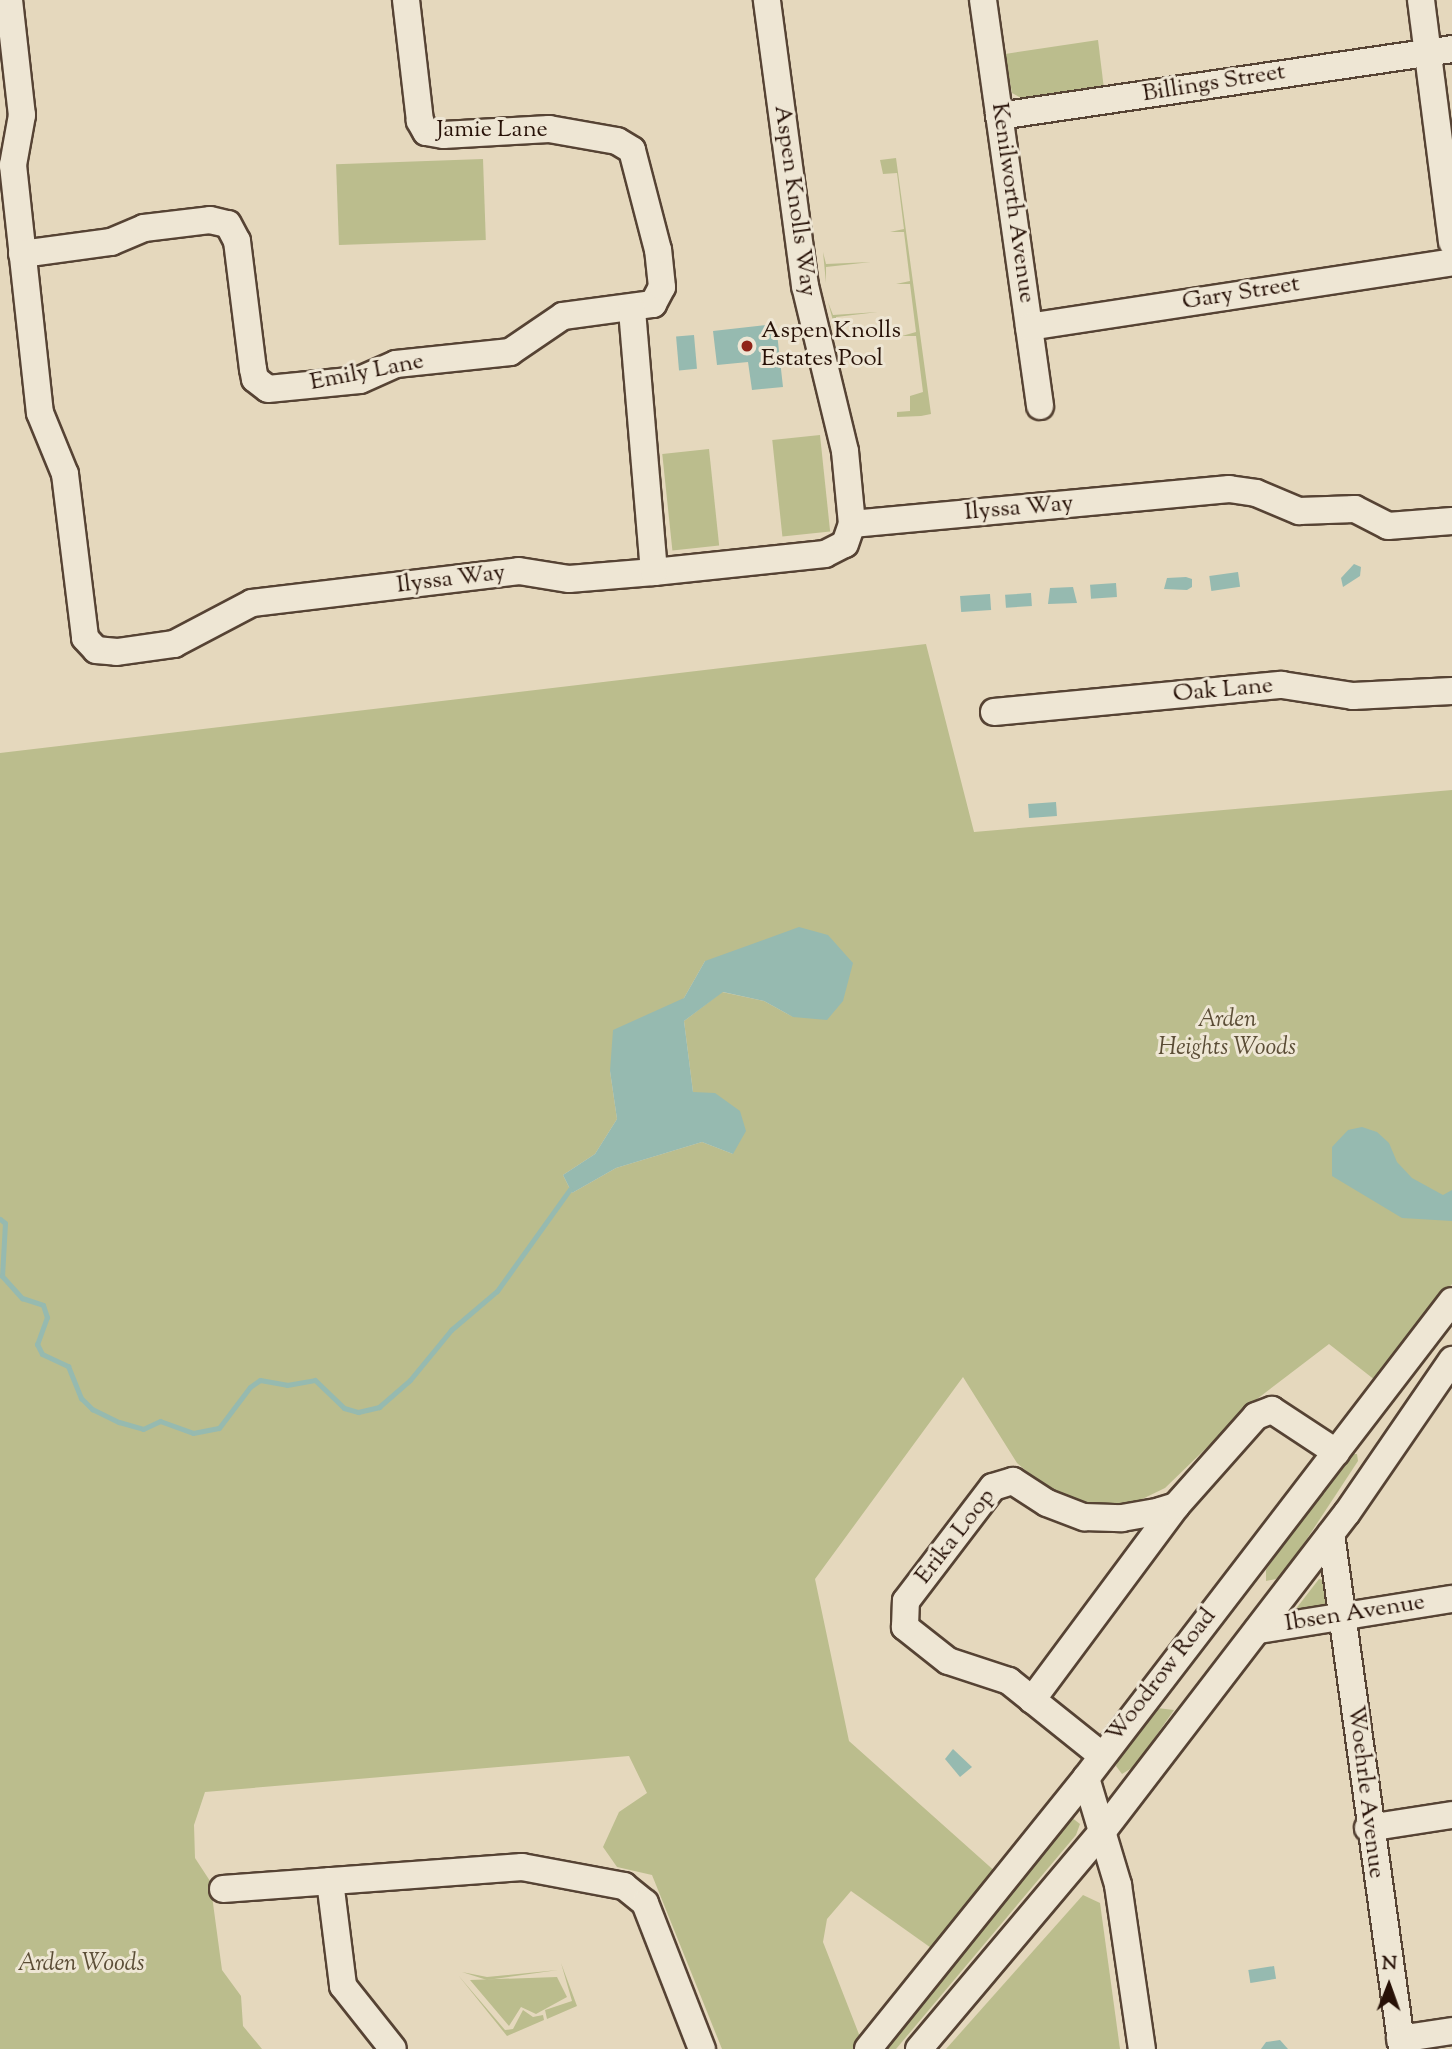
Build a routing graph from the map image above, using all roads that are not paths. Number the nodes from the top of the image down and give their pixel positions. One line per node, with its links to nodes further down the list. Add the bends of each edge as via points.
1 (9, 0): 9 (street, Ilyssa Way, via 22,115 13,164)
2 (406, 0): 11 (street, Jamie Lane, via 422,127 443,135 549,130 624,144 636,158)
3 (766, 0): 16 (street, Aspen Knolls Way, via 804,286 845,451)
4 (983, 0): 7 (street, Kenilworth Avenue)
5 (1421, 0): 6 (street)
6 (1441, 50): 7 (street, Billings Street); 8 (street)
7 (999, 116): 13 (street, Kenilworth Avenue)
8 (1452, 242)
9 (22, 254): 12 (street, Emily Lane, via 111,242 144,228 210,220 228,223 237,241 255,379 268,389 360,380 396,364 510,352 563,316); 17 (street, Ilyssa Way, via 40,413 65,474 82,626 87,643 96,650 130,651 174,644 252,603 519,571 569,579)
10 (1452, 262): 13 (street, Gary Street)
11 (662, 287): 12 (street, Emily Lane, via 653,304)
12 (632, 310): 17 (street)
13 (1029, 327): 14 (street, Kenilworth Avenue)
14 (1040, 406)
15 (1452, 521): 16 (street, Ilyssa Way, via 1388,526 1355,509 1299,511 1256,493 1229,489)
16 (852, 524): 17 (street, Ilyssa Way, via 845,544 825,554)
17 (654, 572)
18 (1452, 691): 19 (street, Oak Lane, via 1364,697 1282,685)
19 (994, 712)
20 (1452, 1301): 21 (street, Woodrow Road)
21 (1416, 1352): 22 (street); 23 (street, Woodrow Road)
22 (1452, 1359): 25 (street, Woodrow Road)
23 (1336, 1452): 24 (street, via 1280,1412 1264,1411); 30 (street, Woodrow Road)
24 (1176, 1506): 29 (street); 29 (street, Erika Loop, via 1136,1516 1084,1517 1047,1503 1013,1481 999,1482 906,1601 902,1619 911,1634 948,1661 1009,1681)
25 (1331, 1534): 27 (street, Woehrle Avenue); 28 (street, Woodrow Road)
26 (1452, 1599): 27 (street, Ibsen Avenue)
27 (1343, 1616): 28 (street, Ibsen Avenue); 33 (street, Woehrle Avenue)
28 (1258, 1630): 34 (street, Woodrow Road)
29 (1032, 1700): 30 (street, Erika Loop)
30 (1100, 1754): 31 (street, Woodrow Road)
31 (1086, 1778): 34 (street); 41 (street, Woodrow Road)
32 (1452, 1815): 33 (street)
33 (1368, 1828): 38 (street, Woehrle Avenue)
34 (1102, 1832): 42 (street, Woodrow Road); 43 (street, via 1118,1885)
35 (330, 1881): 36 (street); 39 (street, via 343,1986); 40 (street, via 522,1867 624,1886 645,1903)
36 (223, 1889)
37 (1452, 2031): 38 (street)
38 (1401, 2044)
39 (393, 2049)
40 (702, 2049)
41 (868, 2049)
42 (919, 2049)
43 (1142, 2049)

